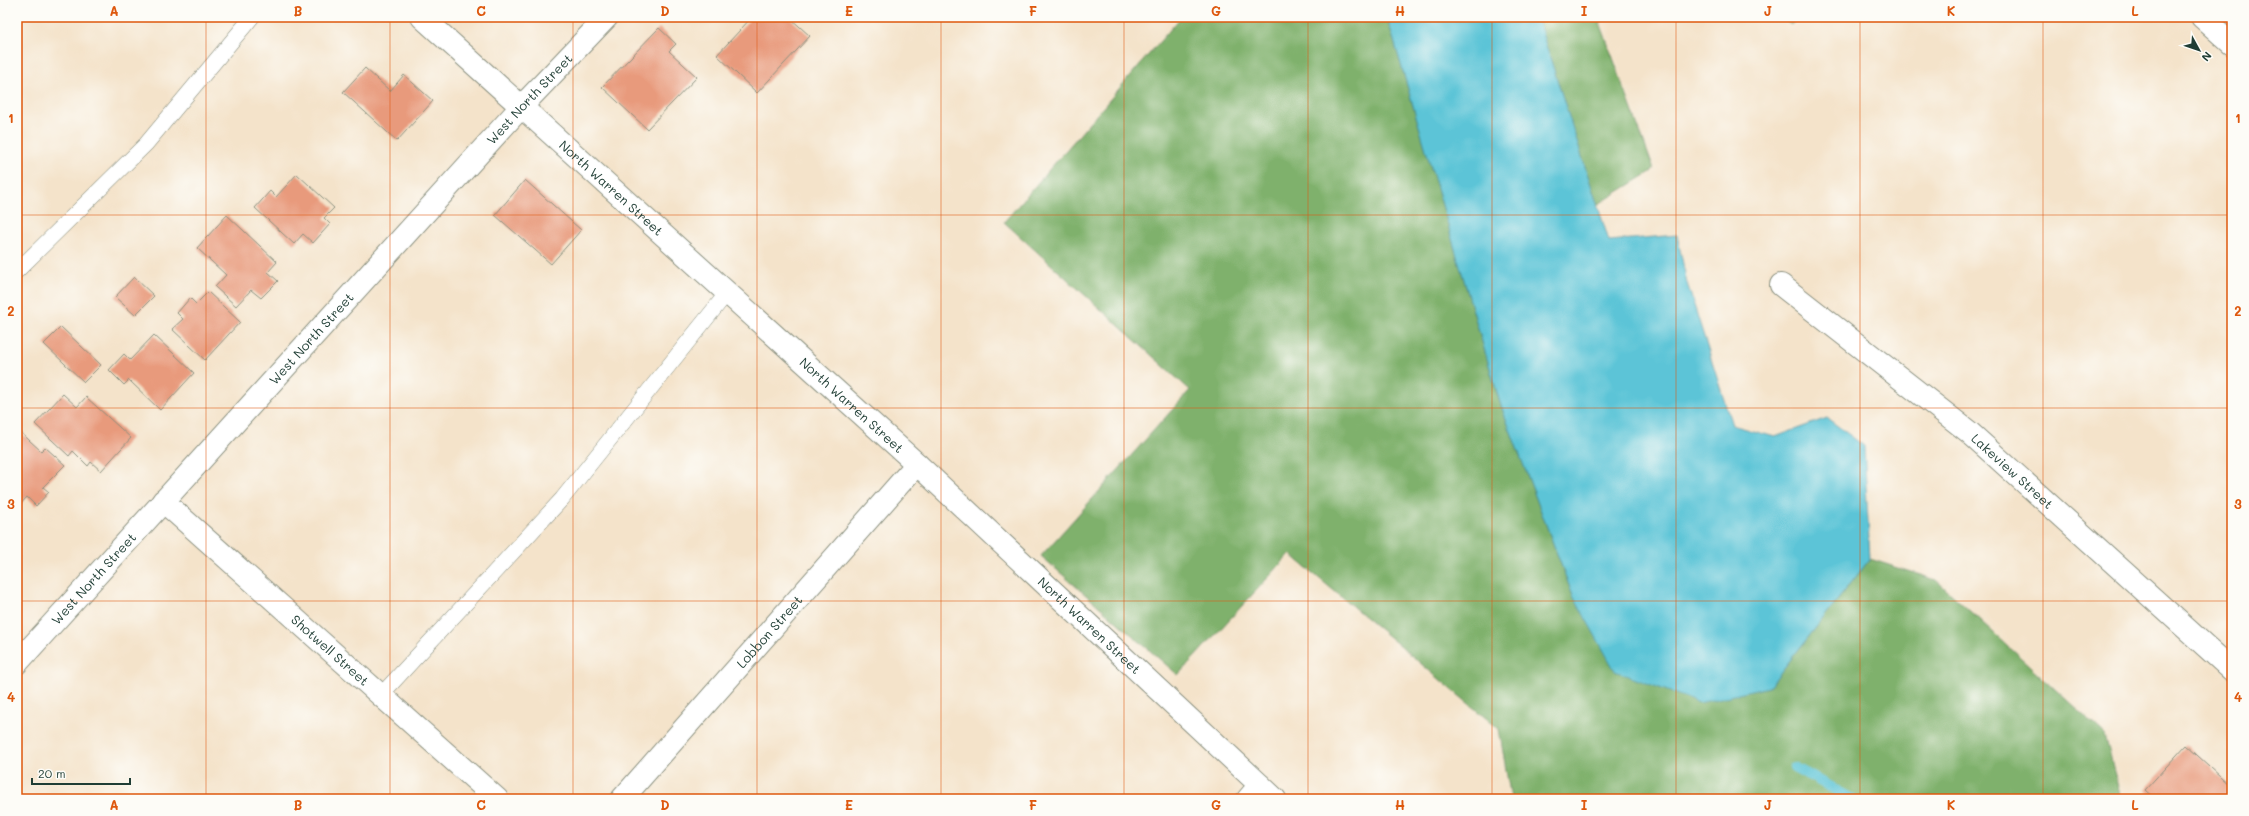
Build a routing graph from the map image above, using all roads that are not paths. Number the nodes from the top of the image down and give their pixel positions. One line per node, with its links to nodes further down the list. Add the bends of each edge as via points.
1 (252, 17): 7 (lane, via 146,144)
2 (422, 17): 6 (street, North Warren Street)
3 (607, 17): 6 (street, West North Street)
4 (2202, 17): 5 (street)
5 (2232, 44)
6 (521, 107): 9 (street, North Warren Street); 11 (street, West North Street)
7 (17, 271)
8 (1781, 285): 13 (street, Lakeview Street, via 1969,432)
9 (727, 293): 10 (street, North Warren Street); 14 (lane, via 562,499)
10 (917, 464): 15 (street, North Warren Street); 17 (street, Lobbon Street)
11 (163, 501): 12 (street, West North Street); 14 (street, Shotwell Street)
12 (17, 663)
13 (2232, 670)
14 (381, 695): 16 (street, Shotwell Street)
15 (1261, 794)
16 (497, 799)
17 (622, 799)

